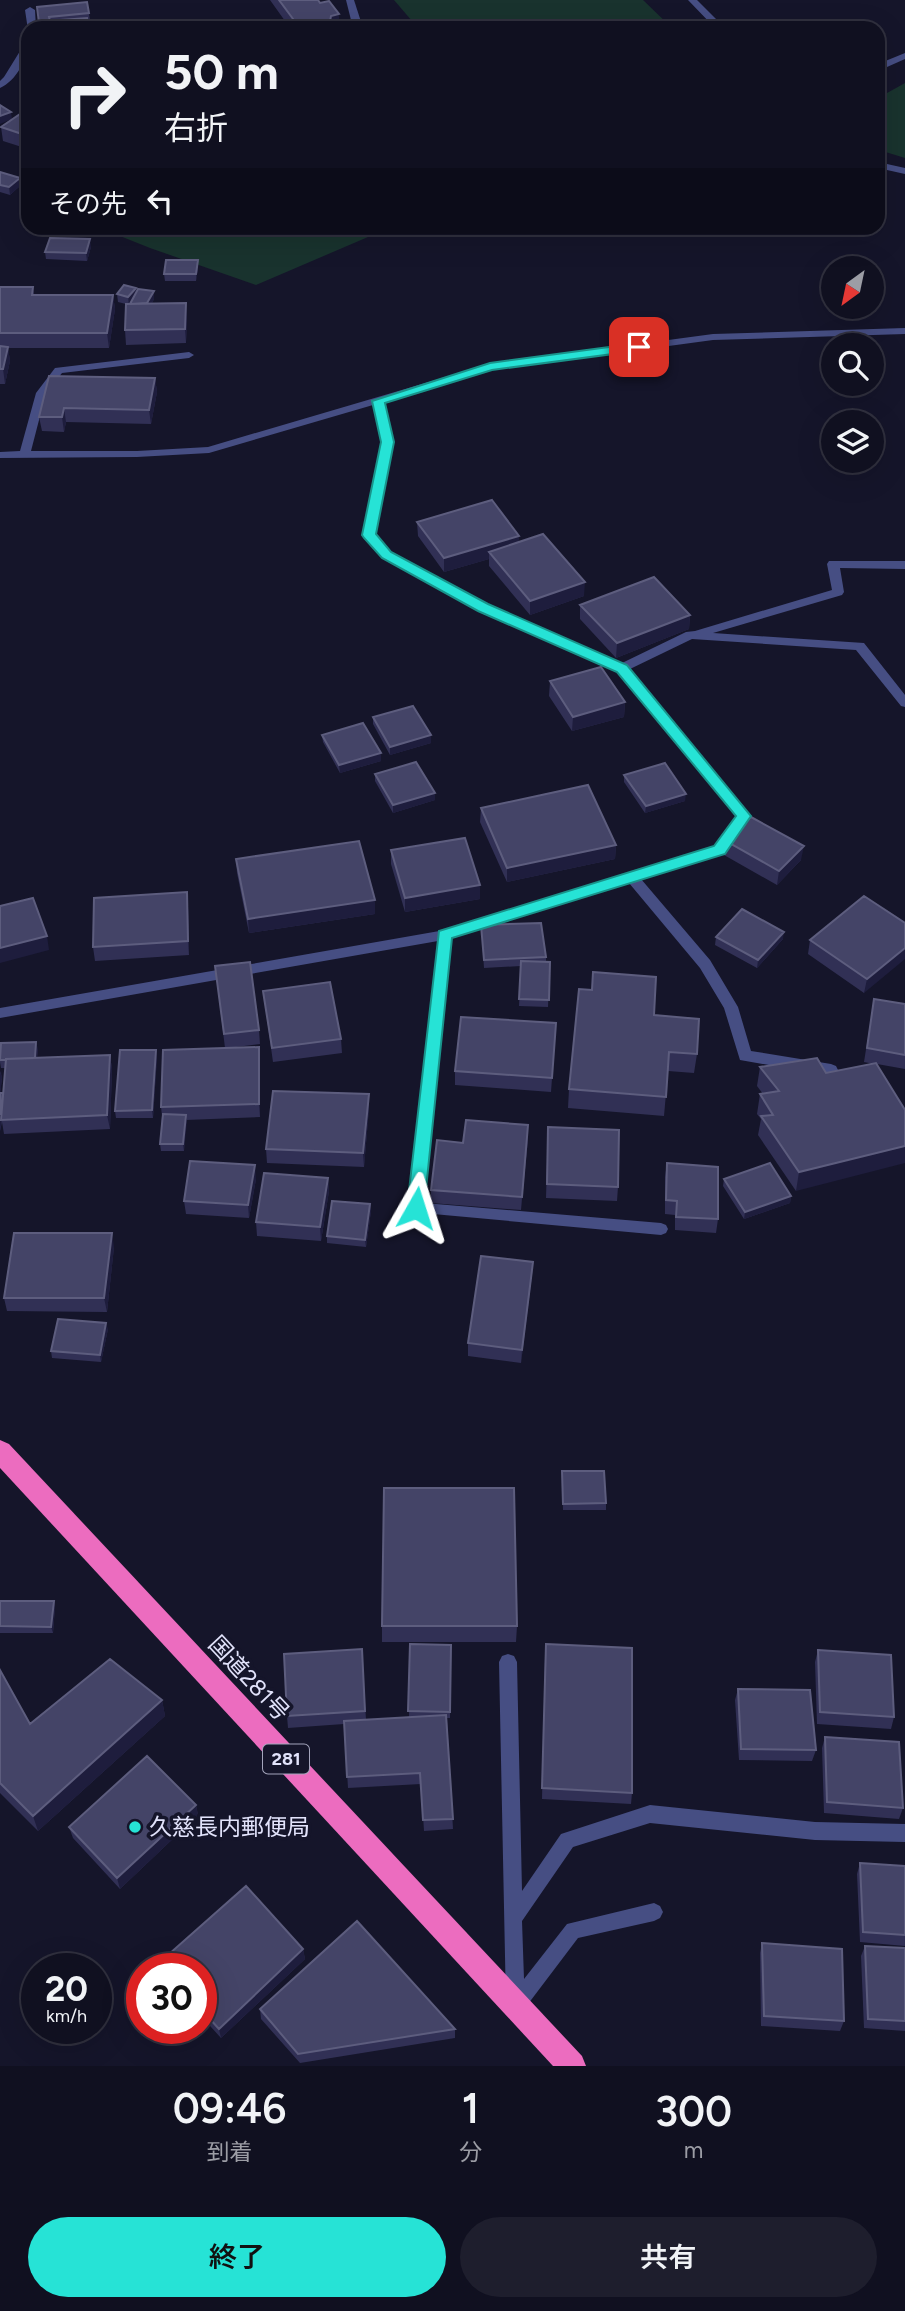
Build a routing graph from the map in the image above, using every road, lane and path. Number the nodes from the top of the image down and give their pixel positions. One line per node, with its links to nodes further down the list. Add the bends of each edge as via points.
1 (350, 0): 5 (street)
2 (692, 0): 6 (street)
3 (30, 10): 4 (street)
4 (31, 21)
5 (356, 21)
6 (713, 21)
7 (905, 56): 9 (street)
8 (21, 58): 10 (street)
9 (885, 65)
10 (0, 86)
11 (885, 167): 12 (street)
12 (905, 171)
13 (905, 331): 15 (street, via 713,337 490,367)
14 (190, 355): 16 (street, via 59,370 41,393)
15 (378, 401): 16 (street, via 209,450); 20 (street, via 387,442 369,535 387,555 483,608)
16 (24, 453): 17 (street)
17 (0, 455)
18 (905, 565): 19 (street, via 833,564 838,592)
19 (690, 635): 20 (street); 21 (street, via 860,646)
20 (622, 668): 22 (street, via 744,816 719,850)
21 (905, 703)
22 (632, 877): 23 (street); 25 (street, via 705,964 732,1007 745,1056)
23 (445, 935): 24 (street); 26 (street, via 416,1208)
24 (0, 1013)
25 (831, 1070)
26 (661, 1230)
27 (0, 1451): 32 (highway, 国道281号 / 281)
28 (508, 1662): 31 (street)
29 (905, 1833): 31 (street, via 815,1831 650,1814 568,1840)
30 (654, 1912): 32 (street, via 573,1930)
31 (514, 1918): 32 (street)
32 (515, 2005): 33 (highway, 国道281号 / 281)
33 (564, 2064)

